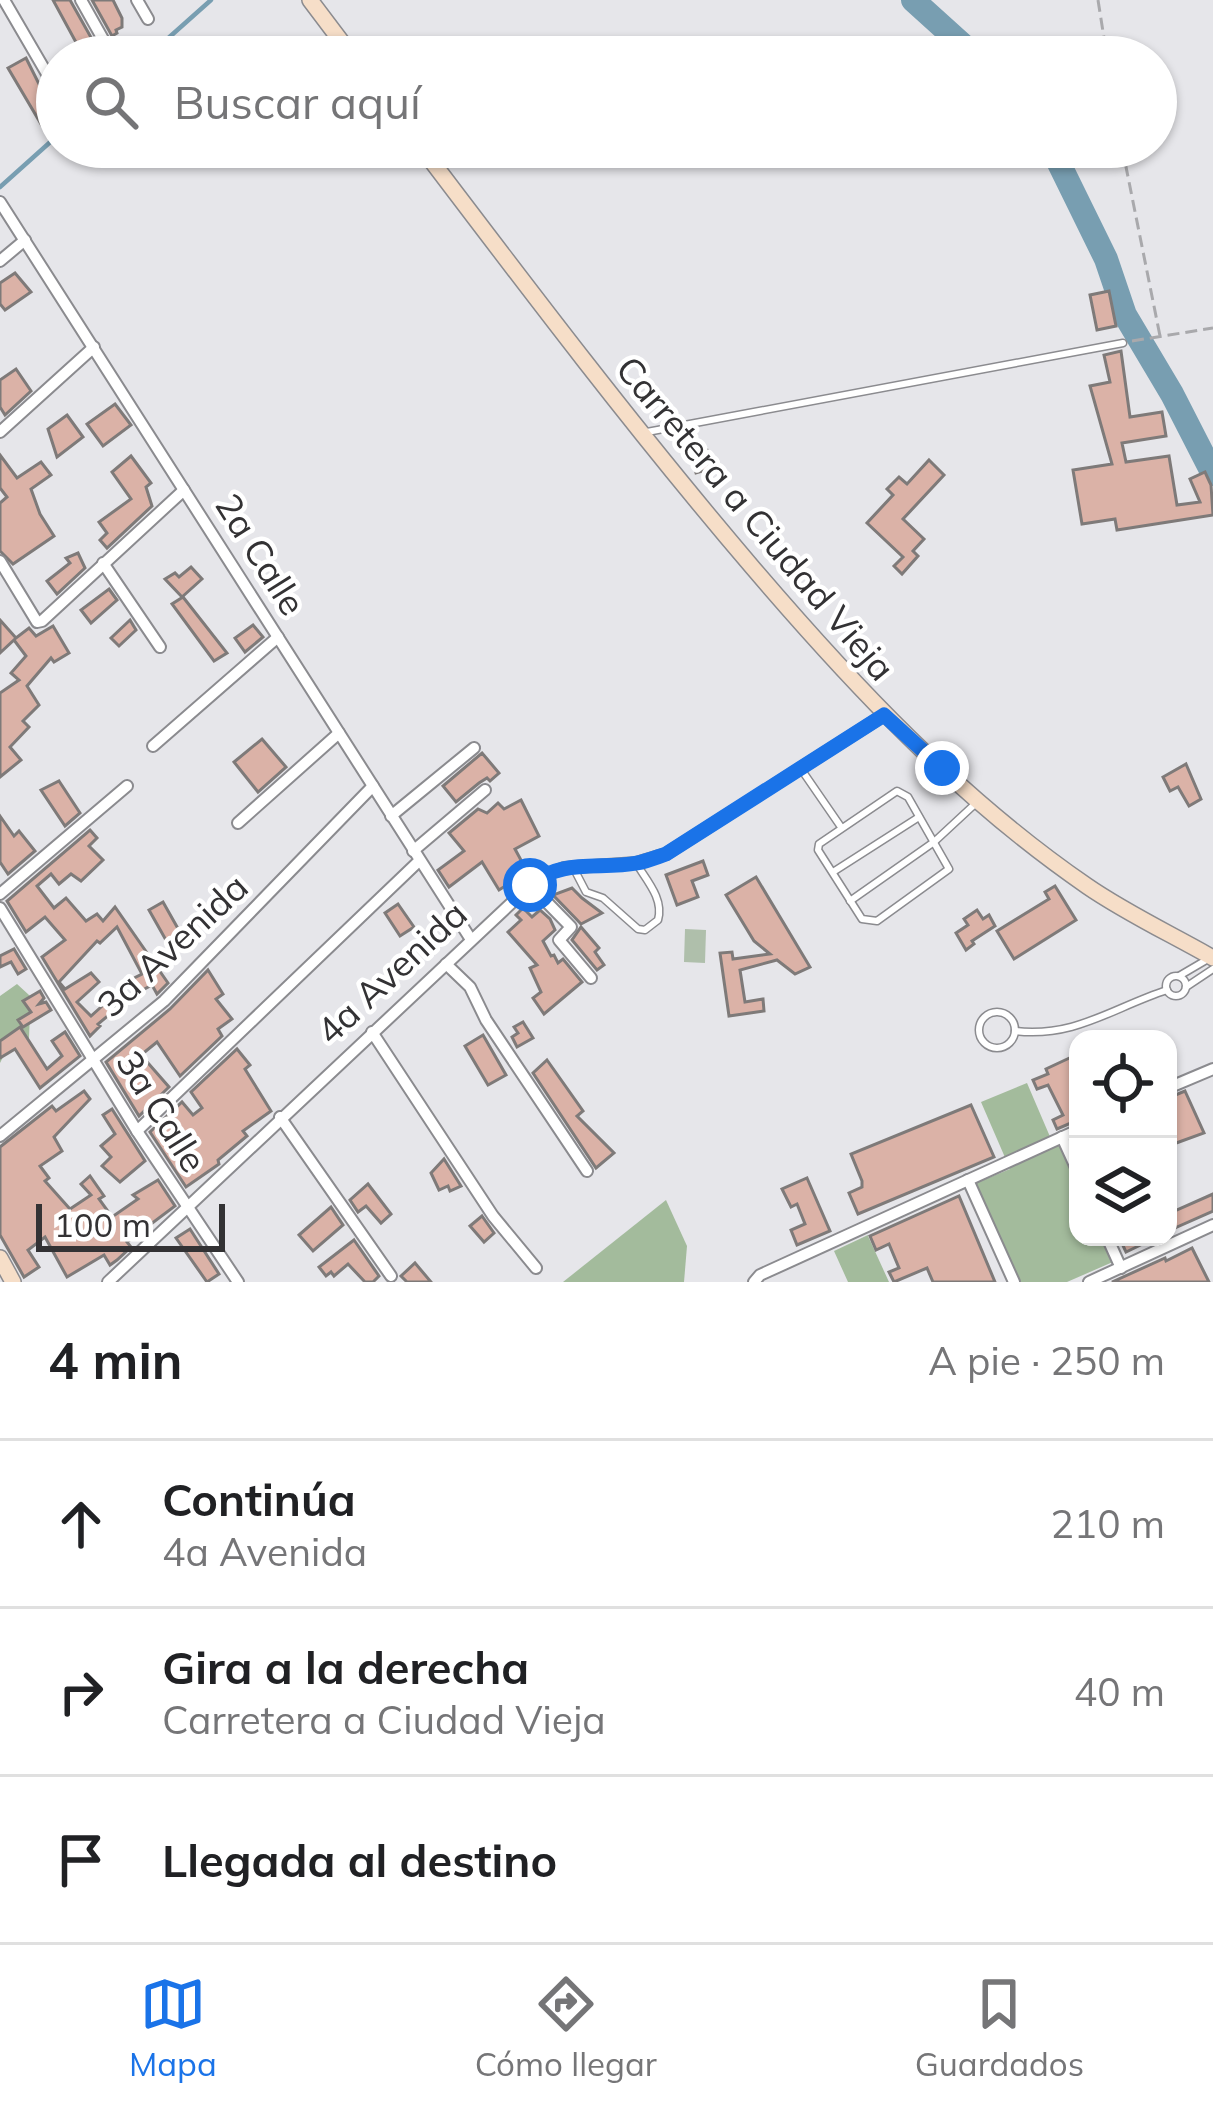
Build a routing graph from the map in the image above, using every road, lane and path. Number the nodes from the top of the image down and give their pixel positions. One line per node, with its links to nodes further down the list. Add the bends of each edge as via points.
1 (4, 0): 10 (street)
2 (81, 0): 7 (street)
3 (137, 0): 6 (street)
4 (310, 0): 8 (main road)
5 (1098, 0): 9 (path)
6 (148, 19)
7 (101, 36)
8 (337, 36)
9 (1104, 36)
10 (36, 55)
11 (438, 168): 21 (main road, Carretera a Ciudad Vieja)
12 (1126, 168): 17 (path)
13 (3, 207): 14 (street, 2a Calle)
14 (26, 240): 15 (street); 19 (street, 2a Calle)
15 (0, 261)
16 (1213, 328): 17 (path)
17 (1159, 337): 18 (path)
18 (1128, 342): 21 (lane)
19 (94, 347): 20 (street); 22 (street, 2a Calle)
20 (0, 432)
21 (638, 434): 27 (main road, Carretera a Ciudad Vieja)
22 (184, 490): 24 (street); 25 (street, 2a Calle)
23 (0, 561): 24 (street, via 38,622)
24 (103, 563): 26 (street)
25 (278, 637): 28 (street, 2a Calle); 29 (street)
26 (160, 647)
27 (884, 715): 31 (street, 4a Avenida); 35 (main road, Carretera a Ciudad Vieja)
28 (339, 733): 33 (street, 2a Calle); 38 (street)
29 (153, 746)
30 (474, 748): 36 (street)
31 (801, 769): 39 (lane); 42 (street, 4a Avenida, via 666,854)
32 (127, 786): 46 (street)
33 (373, 786): 36 (street, 2a Calle); 58 (street, 3a Avenida, via 164,1001)
34 (485, 790): 41 (street)
35 (978, 800): 40 (lane); 50 (main road, Carretera a Ciudad Vieja, via 1089,887)
36 (391, 816): 41 (street, 2a Calle)
37 (919, 817): 39 (lane, via 897,791); 40 (lane); 44 (lane)
38 (238, 824)
39 (841, 827): 44 (lane, via 819,844)
40 (934, 842): 47 (lane); 47 (lane, via 947,873 877,921 862,919)
41 (416, 856): 49 (street, 2a Calle); 62 (street)
42 (636, 863): 43 (street, 4a Avenida); 43 (lane, via 660,910 645,930 586,892)
43 (573, 867): 45 (street, 4a Avenida)
44 (832, 872): 47 (lane)
45 (530, 885): 49 (street, 4a Avenida); 53 (street, via 571,927 559,940)
46 (0, 894)
47 (850, 901)
48 (0, 908): 58 (street, 3a Calle)
49 (470, 938): 51 (street, 4a Avenida)
50 (1212, 961): 52 (lane); 54 (lane)
51 (446, 964): 57 (street, 4a Avenida); 67 (street, via 470,987)
52 (1179, 976): 54 (lane); 55 (lane)
53 (591, 978)
54 (1186, 987): 55 (lane, via 1178,996)
55 (1166, 990): 56 (lane, via 1073,1029)
56 (1015, 1031): 56 (lane, via 998,1011 978,1029 995,1048)
57 (373, 1032): 61 (street, 4a Avenida); 73 (street)
58 (93, 1058): 62 (street, 3a Calle); 64 (street, 3a Avenida)
59 (1213, 1070): 60 (street)
60 (1177, 1084)
61 (280, 1118): 69 (street, 4a Avenida); 75 (street)
62 (136, 1131): 69 (street, 3a Calle)
63 (1069, 1134): 65 (street)
64 (0, 1136)
65 (1062, 1137): 66 (street); 68 (street)
66 (1069, 1152)
67 (587, 1171)
68 (968, 1180): 79 (street); 80 (street)
69 (187, 1206): 77 (street, 4a Avenida); 78 (street, 3a Calle)
70 (1213, 1225): 74 (street)
71 (1111, 1246): 74 (street)
72 (0, 1258): 76 (main road)
73 (536, 1268)
74 (1121, 1268): 81 (street)
75 (391, 1276)
76 (14, 1282)
77 (108, 1282)
78 (238, 1282)
79 (754, 1282)
80 (1014, 1282)
81 (1089, 1282)

